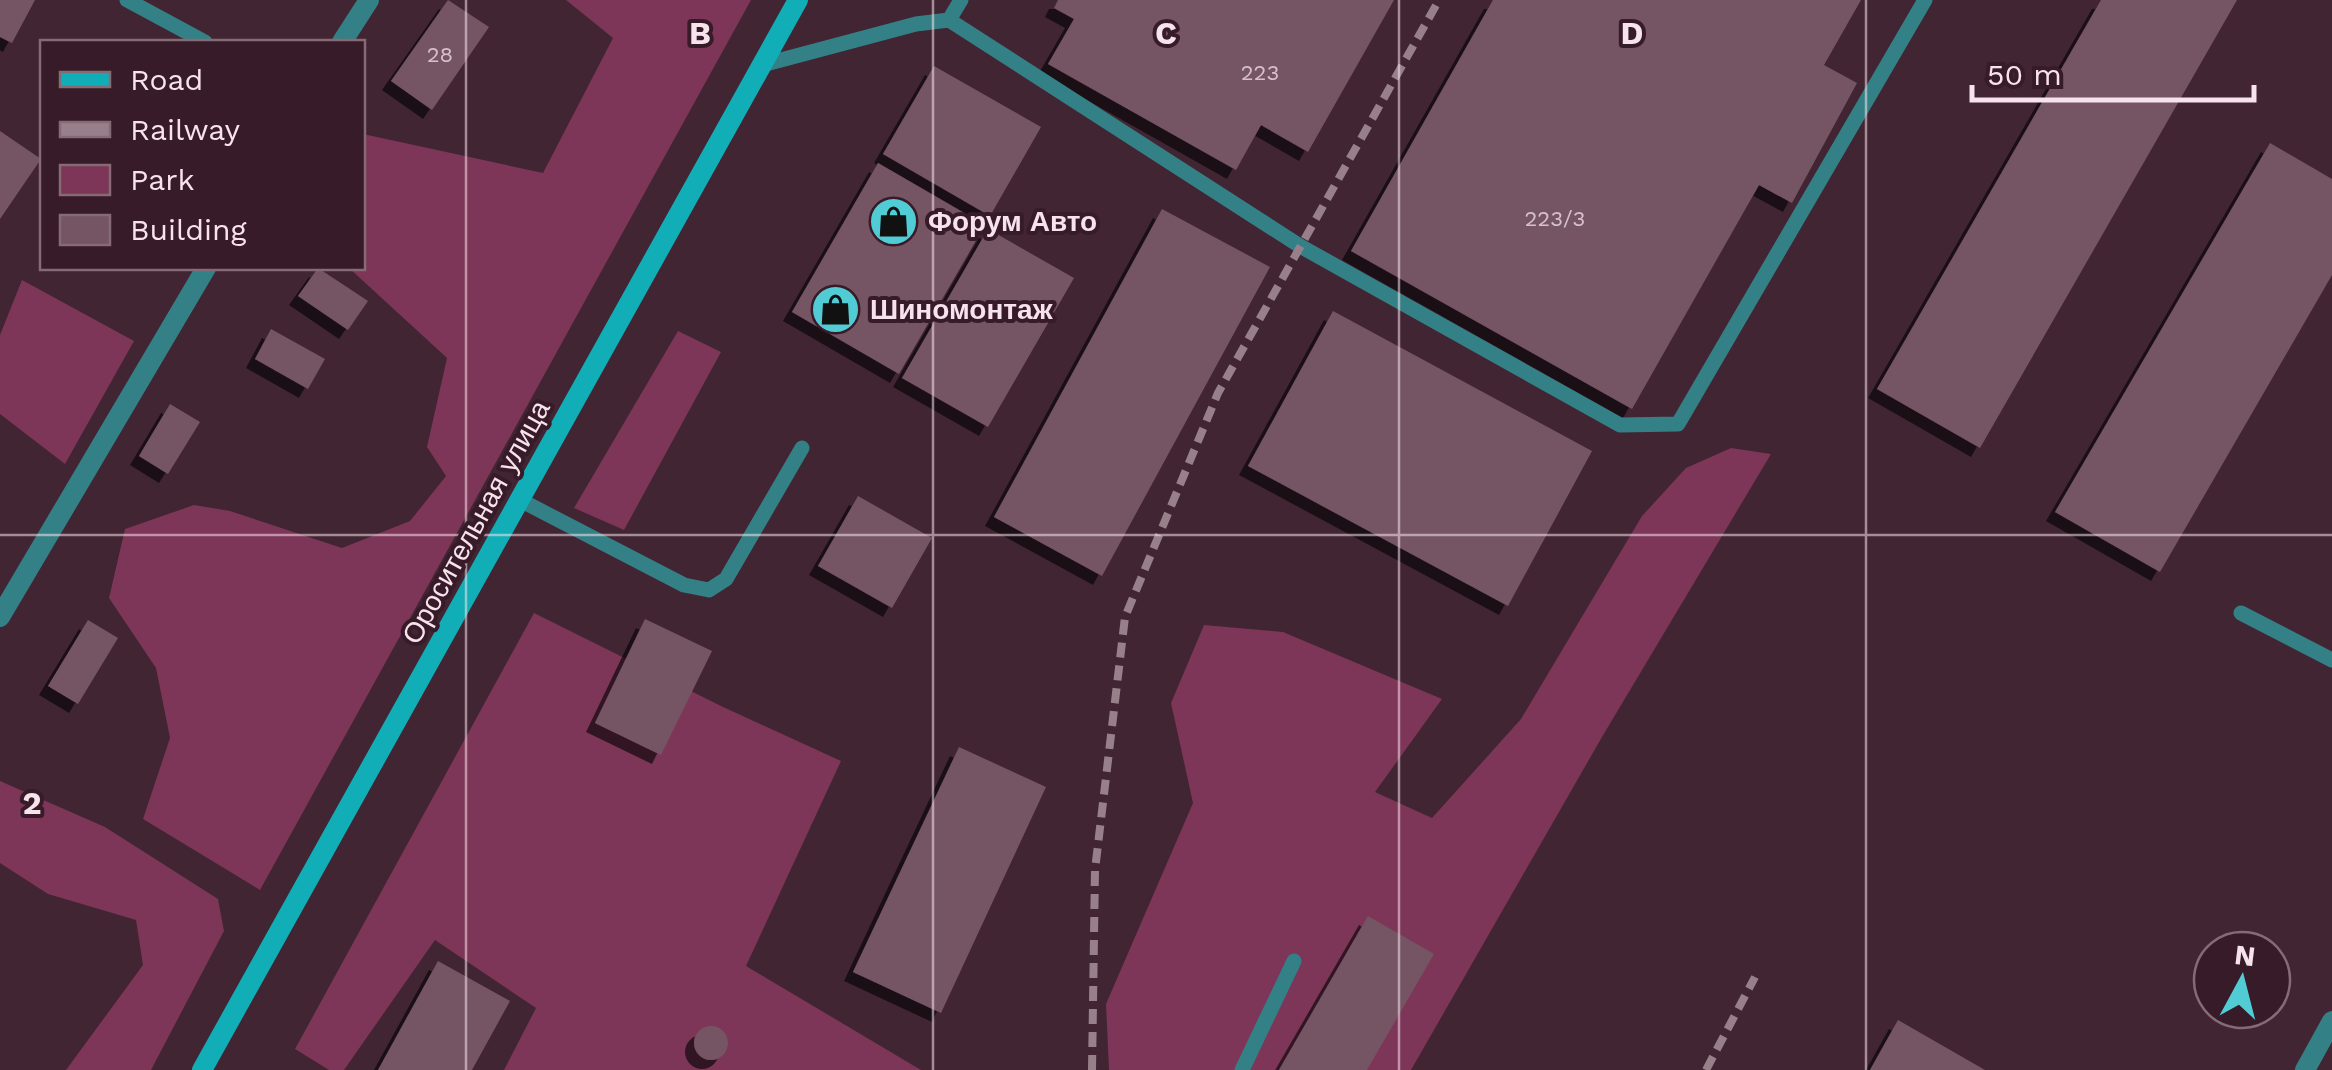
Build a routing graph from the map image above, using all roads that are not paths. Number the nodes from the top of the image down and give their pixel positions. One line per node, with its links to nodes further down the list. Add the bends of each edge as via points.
1 (127, 0): 7 (lane)
2 (369, 0): 8 (street)
3 (798, 0): 9 (main road, Оросительная улица)
4 (960, 0): 6 (lane)
5 (1925, 0): 6 (lane, via 1678,424 1620,425 1300,246)
6 (949, 20): 9 (lane)
7 (200, 40)
8 (343, 40)
9 (762, 65): 12 (main road, Оросительная улица)
10 (205, 270): 14 (street)
11 (802, 448): 12 (lane, via 726,579 709,590 684,585)
12 (520, 500): 18 (main road, Оросительная улица)
13 (2241, 614): 15 (lane)
14 (0, 618)
15 (2332, 660)
16 (1294, 962): 19 (lane)
17 (2332, 1021): 20 (street)
18 (202, 1070)
19 (1242, 1070)
20 (2305, 1070)

